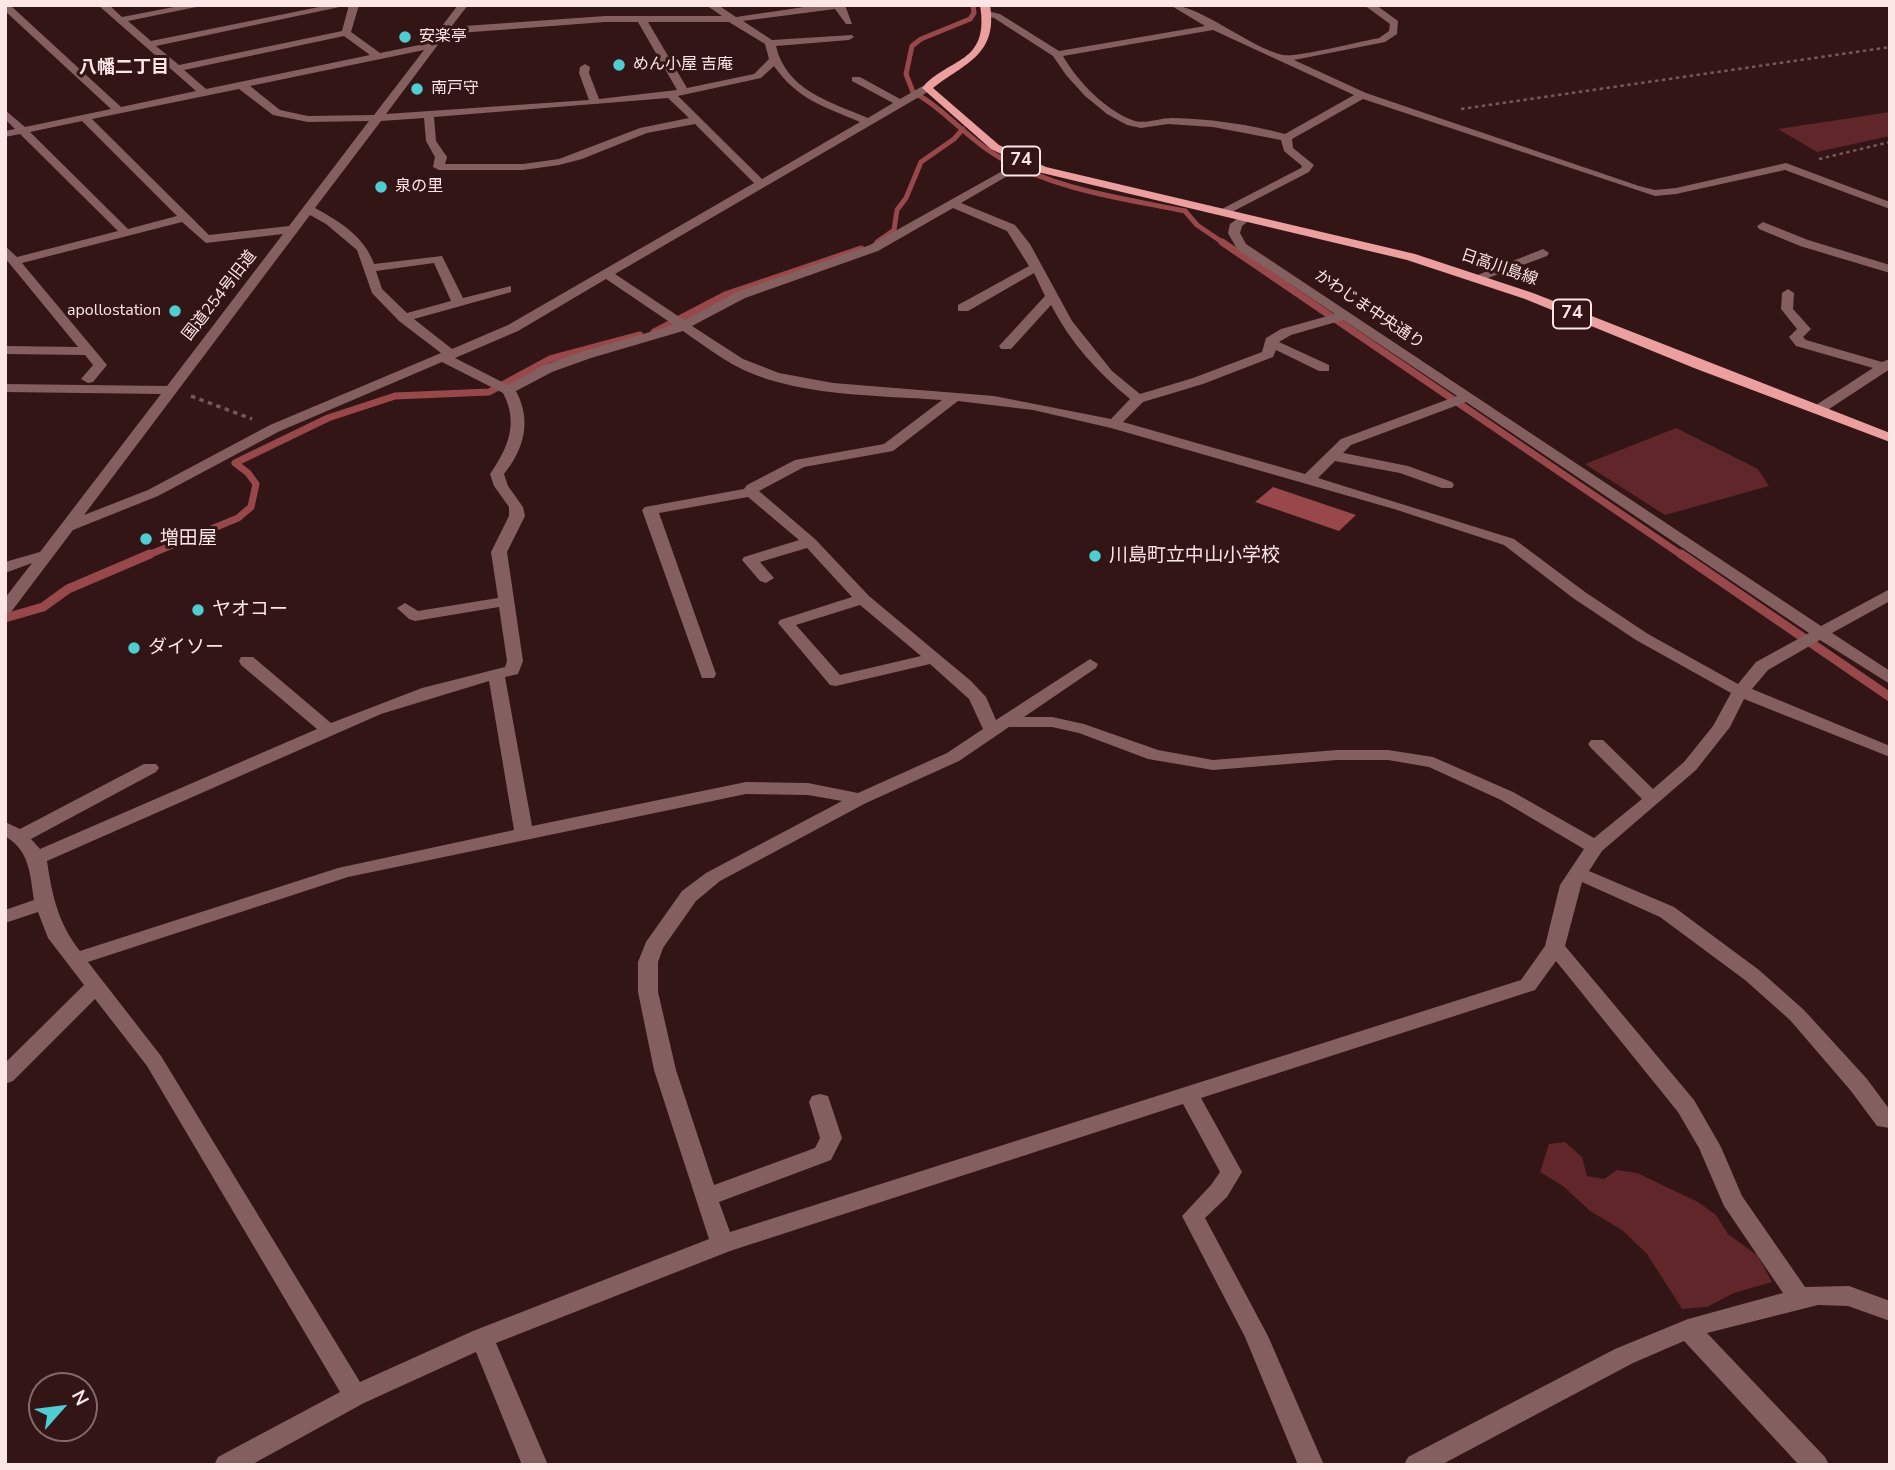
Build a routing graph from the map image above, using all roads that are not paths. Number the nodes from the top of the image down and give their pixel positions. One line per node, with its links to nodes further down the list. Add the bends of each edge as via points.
1 (103, 5): 13 (street)
2 (201, 5): 13 (street)
3 (344, 5): 22 (street)
4 (354, 5): 18 (street)
5 (463, 5): 17 (street, 国道254号旧道)
6 (711, 5): 14 (street)
7 (839, 5): 14 (street); 15 (street)
8 (1175, 5): 16 (street)
9 (1369, 5): 25 (street, via 1395,23 1394,32 1382,40)
10 (5, 6): 40 (street)
11 (986, 10): 23 (street); 33 (main road, via 989,24 978,50)
12 (641, 19): 14 (street); 17 (street); 34 (street)
13 (120, 20): 22 (street)
14 (732, 20): 20 (street)
15 (849, 22)
16 (1214, 27): 23 (street); 25 (street)
17 (443, 31): 21 (street, 国道254号旧道)
18 (346, 33): 24 (street); 28 (street)
19 (849, 37): 20 (street)
20 (771, 43): 26 (street)
21 (434, 44): 24 (street); 44 (street, 国道254号旧道)
22 (148, 45): 28 (street)
23 (1057, 54): 49 (street, via 1061,65 1086,91 1132,124 1228,125)
24 (377, 55): 32 (street)
25 (1283, 59): 37 (street)
26 (775, 60): 29 (street); 31 (street)
27 (585, 67): 38 (street)
28 (176, 69): 35 (street)
29 (757, 76): 31 (street); 34 (street)
30 (856, 79): 39 (street)
31 (789, 80): 46 (street, via 815,98)
32 (240, 84): 35 (street); 44 (street, via 277,113 309,119)
33 (927, 89): 39 (street); 50 (main road, 74, via 995,147)
34 (683, 91): 36 (street)
35 (203, 92): 40 (street)
36 (670, 94): 38 (street); 45 (street)
37 (1362, 95): 49 (street); 53 (street, via 1655,193 1786,166)
38 (595, 103): 42 (street)
39 (900, 103): 46 (street)
40 (118, 110): 43 (street)
41 (5, 113): 47 (street)
42 (429, 116): 44 (street); 45 (street, via 431,142 441,157 439,167 559,162 644,130)
43 (84, 117): 47 (street); 56 (street)
44 (378, 118): 54 (street, 国道254号旧道)
45 (698, 120): 51 (street)
46 (868, 122): 51 (street)
47 (22, 131): 48 (street); 60 (street)
48 (5, 134)
49 (1286, 138): 55 (street, via 1289,149 1308,165 1305,170)
50 (1024, 162): 52 (street); 55 (main road, 74, via 1070,178)
51 (760, 183): 66 (street)
52 (954, 204): 63 (street, via 1010,228); 75 (street, via 874,248 741,295)
53 (1890, 206)
54 (309, 210): 59 (street, 国道254号旧道); 64 (street, via 363,249)
55 (1222, 213): 57 (main road, 74)
56 (185, 218): 59 (street, via 206,239); 60 (street)
57 (1245, 219): 67 (main road, 日高川島線 / 74, via 1411,257); 73 (street, かわじま中央通り, via 1236,224 1234,233 1241,246)
58 (1763, 226): 65 (street)
59 (295, 229): 85 (street, 国道254号旧道)
60 (126, 233): 62 (street)
61 (1543, 253): 67 (street)
62 (10, 255): 79 (street)
63 (1036, 267): 70 (street); 72 (street)
64 (369, 268): 71 (street, via 438,259); 74 (street, via 376,290)
65 (1890, 269)
66 (606, 274): 75 (street); 80 (street, via 513,328)
67 (1476, 278): 90 (main road, 日高川島線 / 74)
68 (506, 289): 71 (street)
69 (1788, 293): 81 (street, via 1787,309 1804,329 1796,337 1801,343)
70 (1052, 296): 77 (street); 89 (street, via 1066,322 1107,374)
71 (457, 301): 74 (street)
72 (963, 308)
73 (1346, 315): 76 (street, via 1286,332); 88 (street, かわじま中央通り)
74 (404, 318): 80 (street)
75 (684, 326): 86 (street, via 547,369); 87 (street, via 738,362 796,383)
76 (1270, 343): 82 (street); 89 (street, via 1268,354)
77 (1006, 346)
78 (5, 350): 79 (street)
79 (89, 351): 83 (street, via 100,365)
80 (448, 357): 86 (street); 97 (street, via 275,428 153,493)
81 (1887, 365): 90 (street)
82 (1324, 368)
83 (88, 379)
84 (5, 388): 85 (street)
85 (169, 390): 97 (street, 国道254号旧道)
86 (508, 390): 104 (street, via 518,404 520,419 512,452 497,474 517,516 499,552)
87 (955, 397): 91 (street, via 1033,406); 96 (street, via 888,449 800,463)
88 (1468, 397): 93 (street, via 1346,442); 107 (street, かわじま中央通り)
89 (1138, 400): 91 (street)
90 (1818, 410): 92 (main road, 日高川島線 / 74)
91 (1114, 424): 94 (street)
92 (1890, 438)
93 (1333, 456): 94 (street); 95 (street, via 1403,469)
94 (1308, 480): 114 (street, via 1509,542 1642,637)
95 (1447, 485)
96 (751, 492): 98 (street); 111 (street, via 650,510)
97 (66, 527): 99 (street, 国道254号旧道)
98 (810, 542): 101 (street, via 750,560); 103 (street)
99 (44, 556): 100 (street); 106 (street, 国道254号旧道)
100 (5, 568)
101 (766, 578)
102 (1890, 594): 107 (street)
103 (863, 599): 108 (street); 108 (street, via 786,623 836,681)
104 (507, 601): 105 (street, via 415,616); 112 (street, via 515,661 512,670)
105 (405, 608)
106 (5, 609)
107 (1821, 634): 113 (street, かわじま中央通り); 114 (street, via 1762,666)
108 (932, 659): 115 (street, via 976,697)
109 (247, 661): 116 (street)
110 (1090, 664): 115 (street)
111 (708, 674)
112 (496, 675): 116 (street, via 428,692); 123 (street)
113 (1890, 680)
114 (1741, 692): 118 (street); 120 (street, via 1690,766)
115 (997, 726): 121 (street, via 953,757); 124 (street, via 1052,722 1154,755 1213,765 1350,755 1433,762 1507,796)
116 (327, 730): 125 (street)
117 (1597, 744): 120 (street)
118 (1890, 751)
119 (150, 768): 122 (street)
120 (1652, 798): 124 (street)
121 (860, 799): 123 (street, via 808,789 746,789); 136 (street, via 713,877 689,896 653,947 648,992 662,1057)
122 (13, 833): 125 (street)
123 (524, 835): 130 (street, via 345,872)
124 (1595, 847): 126 (street)
125 (37, 858): 127 (street)
126 (1578, 873): 129 (street, via 1570,885); 135 (street, via 1667,912 1752,975 1797,1016 1885,1120)
127 (44, 903): 128 (street); 130 (street, via 55,933)
128 (5, 917)
129 (1555, 947): 133 (street, via 1528,985); 138 (street, via 1686,1106 1710,1147 1732,1200)
130 (76, 959): 131 (street)
131 (97, 985): 132 (street); 142 (street, via 154,1061)
132 (5, 1076)
133 (1188, 1094): 137 (street); 145 (street, via 1231,1172 1193,1216 1256,1336)
134 (820, 1102): 136 (street, via 831,1138 823,1154)
135 (1890, 1120)
136 (707, 1197): 137 (street)
137 (722, 1244): 141 (street)
138 (1799, 1298): 139 (street, via 1849,1296); 140 (street)
139 (1890, 1311)
140 (1688, 1329): 146 (street, via 1624,1356); 147 (street)
141 (482, 1338): 142 (street); 144 (street)
142 (355, 1396): 143 (street)
143 (227, 1465)
144 (536, 1465)
145 (1311, 1465)
146 (1417, 1465)
147 (1816, 1465)

